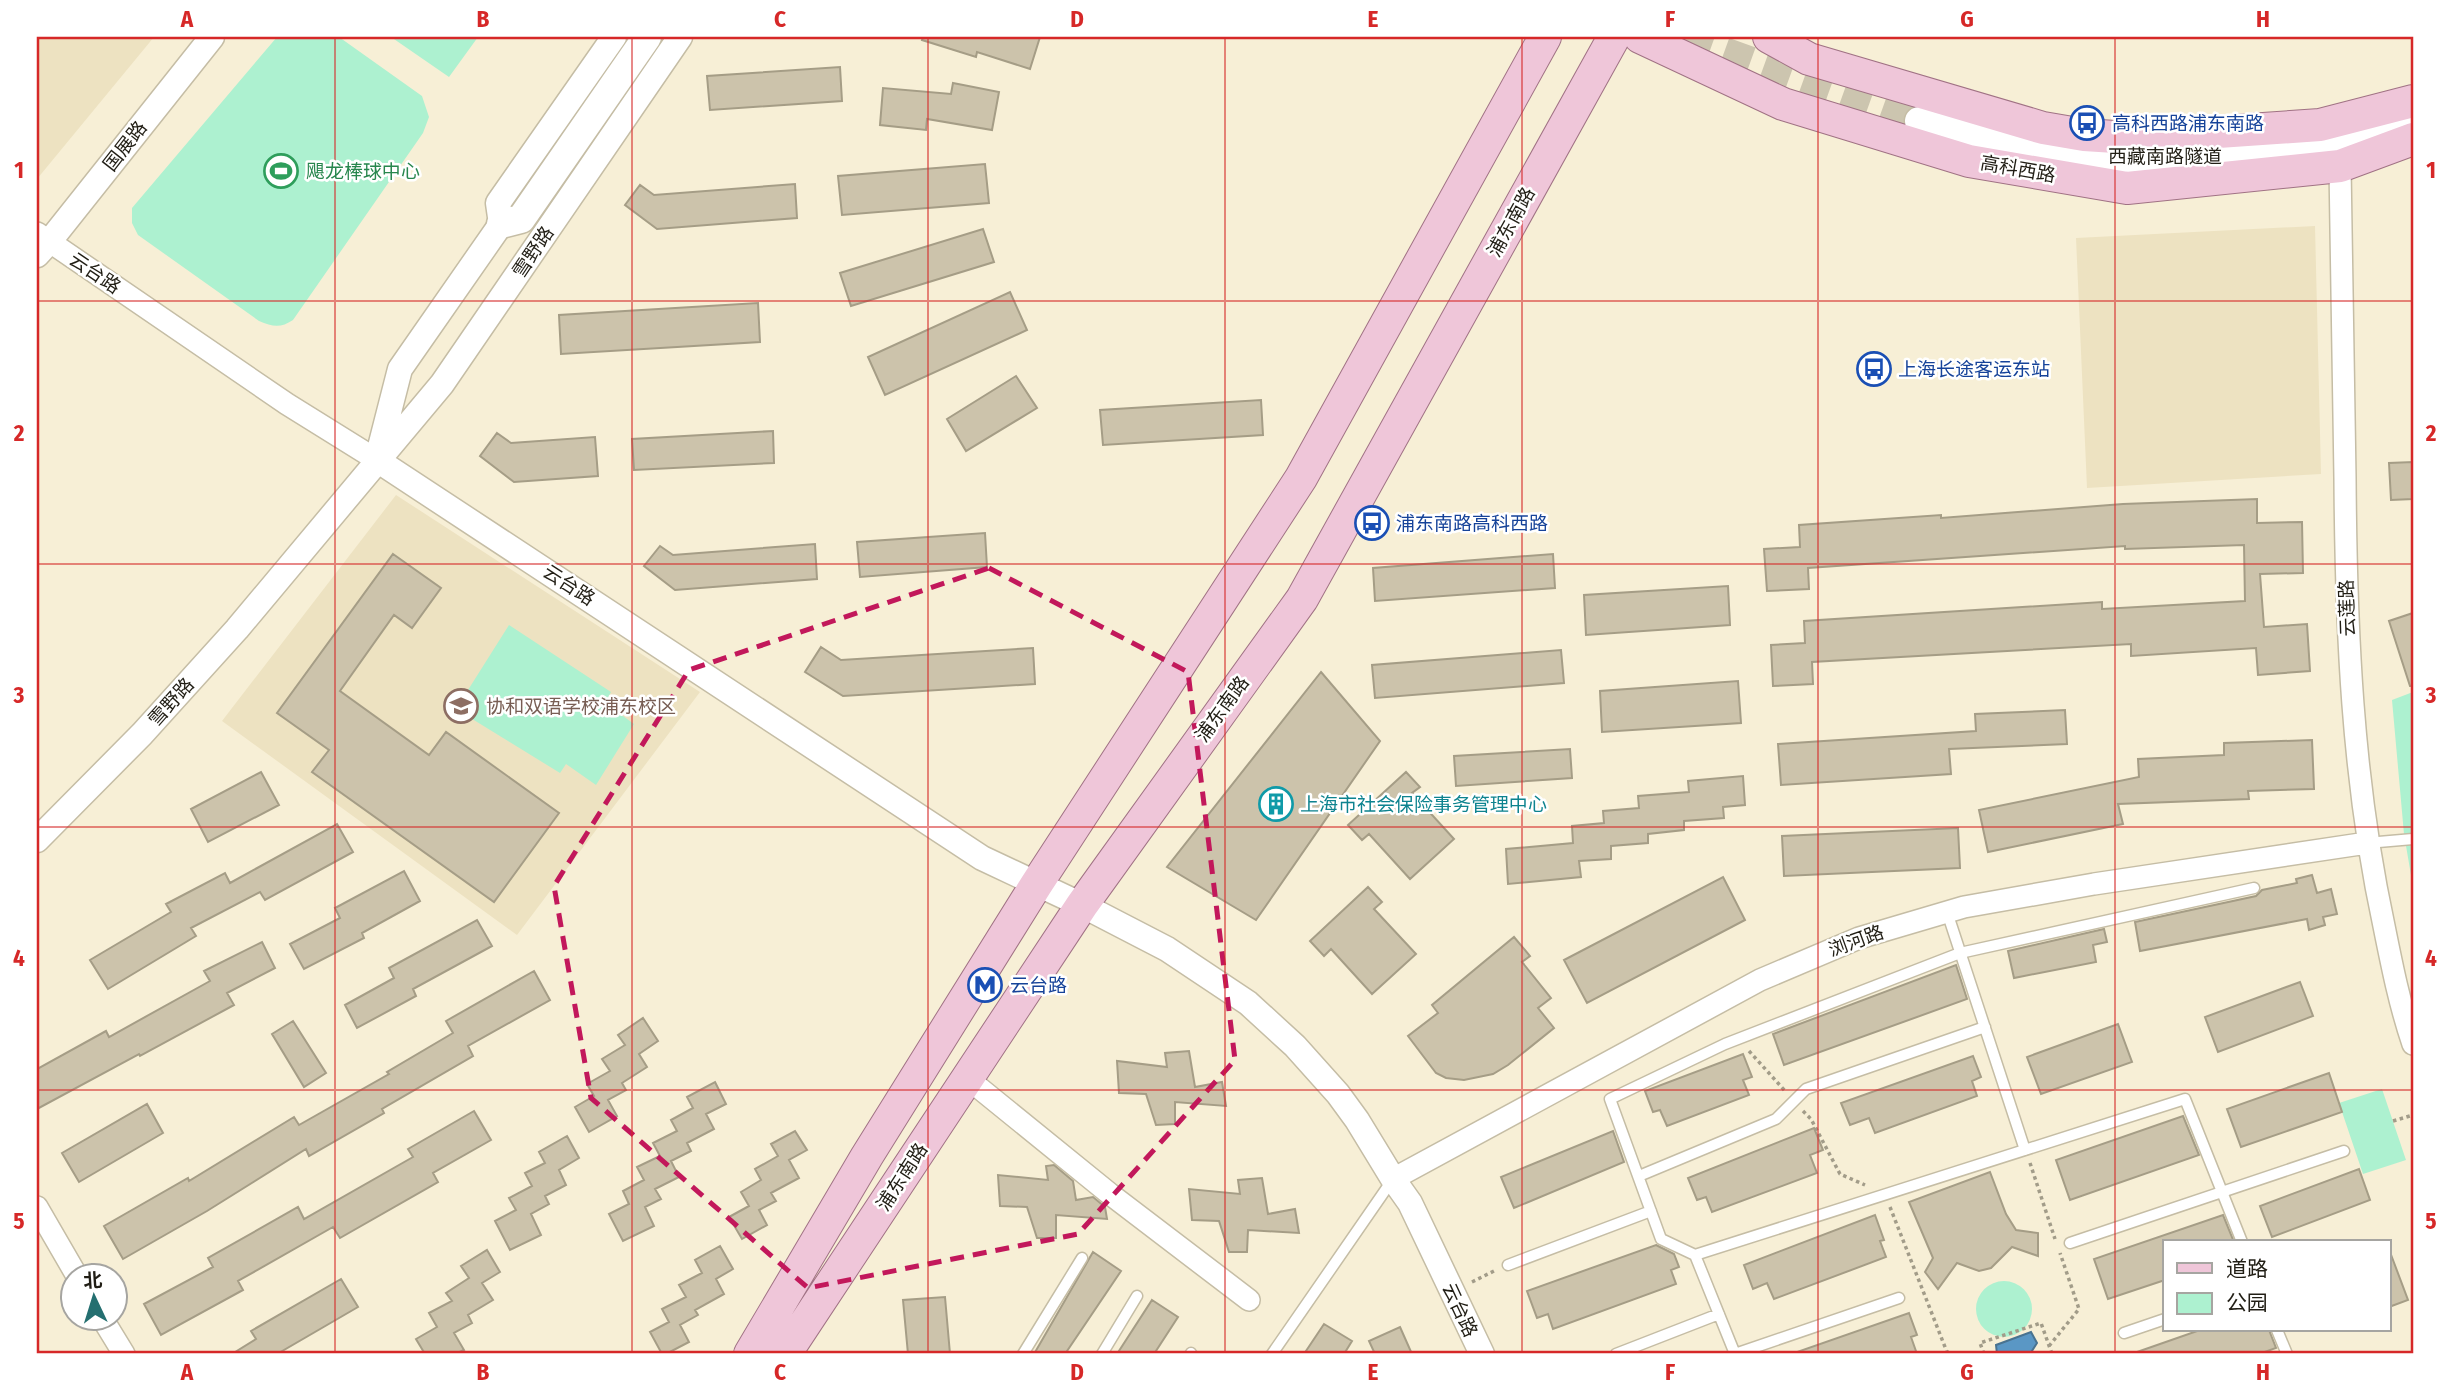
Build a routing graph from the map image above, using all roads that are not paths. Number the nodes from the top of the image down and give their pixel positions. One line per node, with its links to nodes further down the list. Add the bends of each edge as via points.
1 (212, 37): 15 (street, 国展路)
2 (614, 37): 14 (street, 雪野路, via 498,203)
3 (647, 37): 14 (main road, via 521,219)
4 (680, 37): 16 (street, 雪野路, via 442,384)
5 (1545, 37): 20 (main road, 浦东南路, via 1301,478)
6 (1614, 37): 22 (main road, 浦东南路, via 1302,599)
7 (1640, 37): 13 (main road, 高科西路, via 1783,104 1969,161 2127,188)
8 (1769, 37): 9 (main road, via 1809,59 2043,128 2084,135 2131,138 2320,125)
9 (2413, 101)
10 (1919, 121): 11 (main road, 西藏南路隧道, via 2033,149 2131,159 2307,150)
11 (2413, 129)
12 (2413, 139): 13 (main road, 高科西路)
13 (2340, 166): 19 (street, 云莲路, via 2348,644)
14 (501, 224): 16 (street, 雪野路, via 400,369)
15 (41, 243): 16 (street, 云台路)
16 (377, 460): 18 (street, 雪野路, via 237,629); 20 (street, 云台路, via 982,858)
17 (2413, 839): 19 (lane)
18 (37, 840)
19 (2367, 843): 23 (street, 浏河路, via 2094,884); 26 (street, 云莲路)
20 (1036, 885): 22 (street, 云台路); 50 (main road, 浦东南路)
21 (2254, 888): 24 (lane)
22 (1082, 905): 27 (main road, 浦东南路); 31 (street, 云台路, via 1195,966 1272,1024 1338,1094)
23 (1947, 912): 24 (lane); 31 (street, 浏河路, via 1859,938 1760,980)
24 (1960, 953): 25 (lane); 30 (lane, via 1725,1044 1610,1099)
25 (1985, 1027): 28 (lane); 30 (lane, via 1805,1089 1776,1119)
26 (2413, 1044)
27 (967, 1078): 43 (street, via 1110,1195); 51 (main road, 浦东南路)
28 (2025, 1150): 32 (lane, via 2185,1098); 37 (lane)
29 (2344, 1151): 32 (lane)
30 (1639, 1176): 34 (lane)
31 (1393, 1179): 54 (lane); 55 (street, 云台路, via 1410,1203)
32 (2222, 1191): 35 (lane); 36 (lane)
33 (37, 1207): 39 (street)
34 (1651, 1211): 37 (lane, via 1661,1239); 40 (lane)
35 (2241, 1240)
36 (2070, 1243)
37 (1695, 1255): 44 (lane)
38 (1082, 1258): 52 (lane)
39 (69, 1262)
40 (1508, 1265)
41 (1137, 1296): 53 (lane)
42 (1899, 1298): 57 (lane)
43 (1250, 1300)
44 (1719, 1314): 56 (lane); 57 (lane)
45 (2163, 1320): 48 (lane)
46 (111, 1332): 49 (street)
47 (2278, 1332): 58 (lane)
48 (2124, 1333)
49 (124, 1354)
50 (750, 1354)
51 (785, 1354)
52 (1023, 1354)
53 (1102, 1354)
54 (1272, 1354)
55 (1482, 1354)
56 (1616, 1354)
57 (1735, 1354)
58 (2287, 1354)

